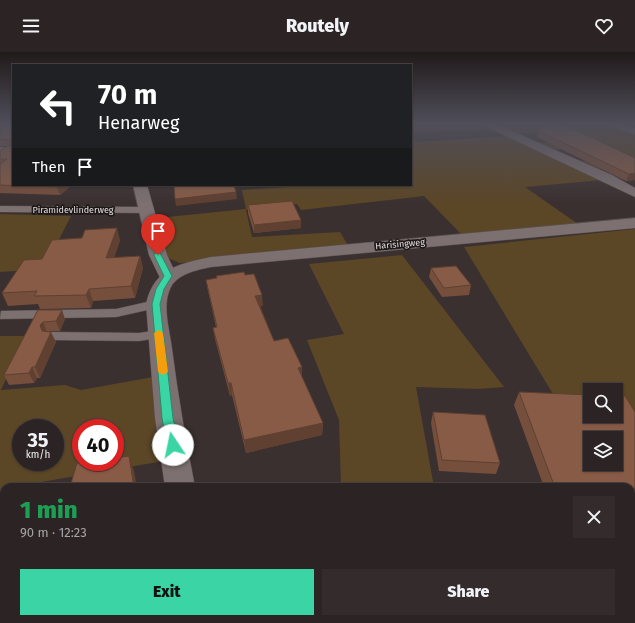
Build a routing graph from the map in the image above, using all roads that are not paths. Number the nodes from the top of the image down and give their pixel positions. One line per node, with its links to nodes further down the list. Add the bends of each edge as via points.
1 (548, 151): 3 (street)
2 (140, 186): 5 (street)
3 (635, 193)
4 (0, 210): 5 (lane, Piramidevlinderweg)
5 (146, 210): 7 (street, via 158,255)
6 (635, 223): 7 (street, Harisingweg, via 211,262 191,266)
7 (168, 276): 8 (street, via 160,289)
8 (156, 304): 9 (lane, via 116,313); 10 (street)
9 (1, 315)
10 (159, 334): 11 (lane, via 139,337); 12 (street, via 168,418)
11 (52, 336)
12 (179, 483)

